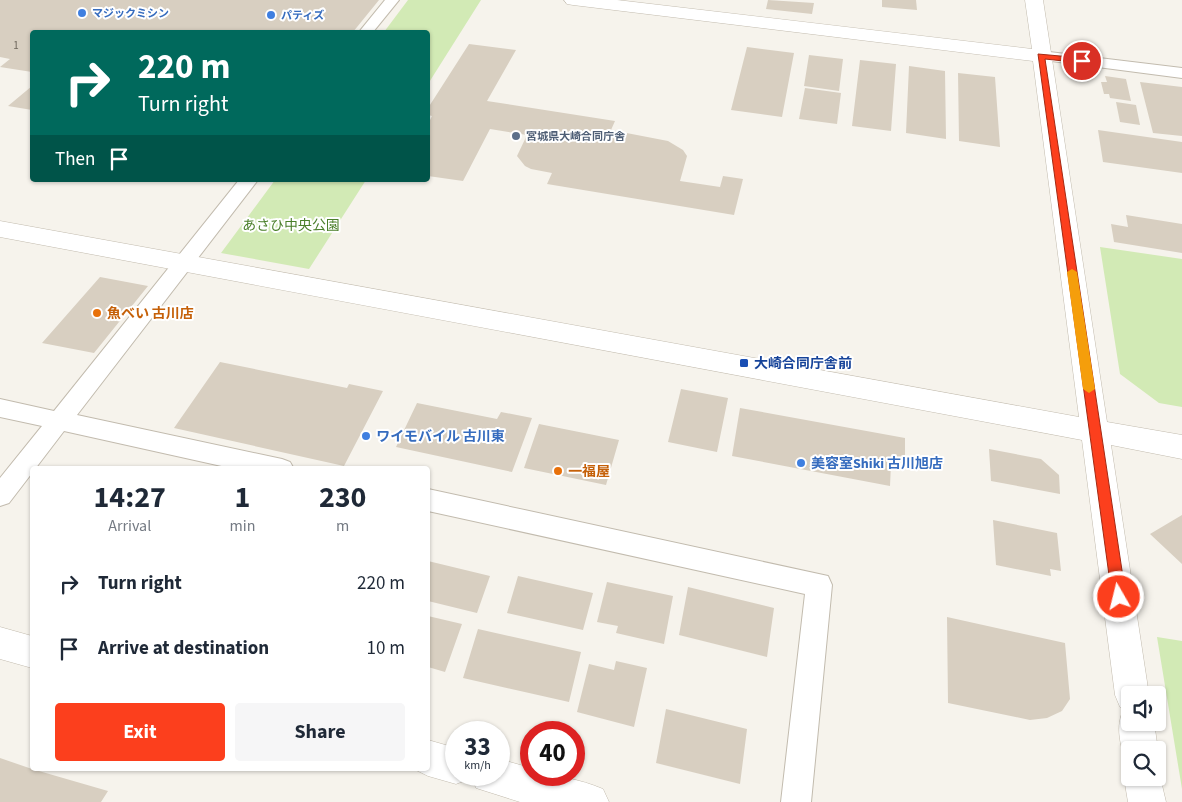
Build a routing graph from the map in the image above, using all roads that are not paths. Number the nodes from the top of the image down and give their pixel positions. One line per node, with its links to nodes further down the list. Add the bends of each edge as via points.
1 (392, 0): 4 (street)
2 (573, 0): 5 (street)
3 (1034, 0): 5 (street)
4 (368, 30)
5 (1041, 56): 6 (street); 12 (street)
6 (1182, 73)
7 (247, 182): 9 (street)
8 (0, 229): 9 (street)
9 (184, 263): 11 (street); 12 (street)
10 (0, 408): 11 (street)
11 (59, 421): 14 (street); 15 (street)
12 (1096, 431): 13 (street); 19 (street)
13 (1182, 446)
14 (268, 466)
15 (0, 496)
16 (430, 500): 25 (street, via 819,585)
17 (0, 644): 18 (street)
18 (30, 652)
19 (1131, 686)
20 (430, 759): 21 (street)
21 (445, 763)
22 (510, 781): 24 (street)
23 (1144, 786): 26 (street)
24 (590, 802)
25 (796, 802)
26 (1147, 802)

